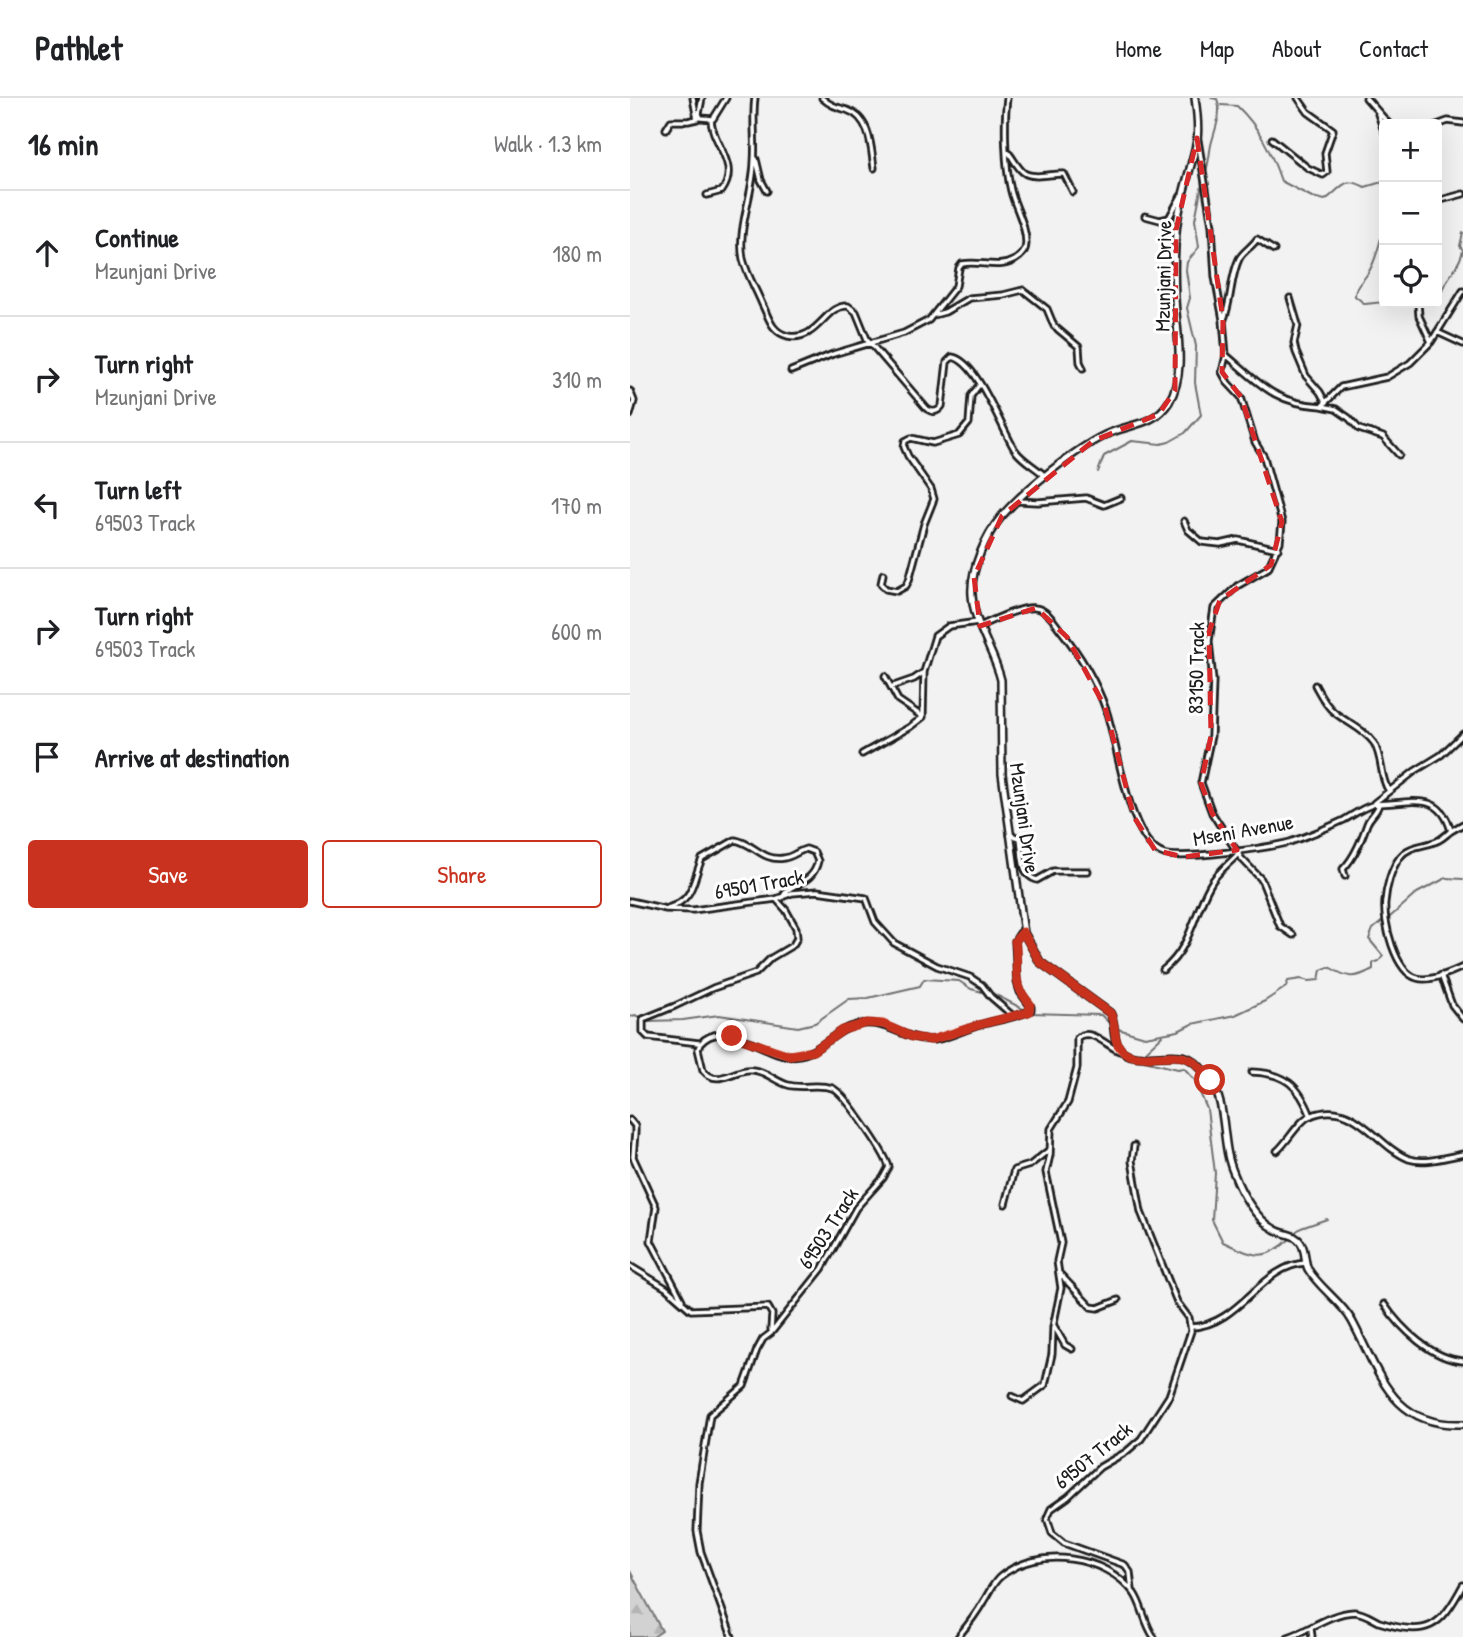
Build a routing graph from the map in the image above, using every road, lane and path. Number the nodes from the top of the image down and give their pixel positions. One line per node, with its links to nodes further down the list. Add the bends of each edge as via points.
1 (693, 98): 11 (street)
2 (702, 98): 11 (street)
3 (726, 98): 12 (street)
4 (755, 98): 21 (street)
5 (822, 98): 22 (street, via 853,113 865,127)
6 (1007, 98): 20 (street)
7 (1195, 98): 18 (main road, Mzunjani Drive)
8 (1298, 98): 19 (street, via 1308,113 1333,130 1325,153 1327,172 1318,174)
9 (1366, 98): 10 (street)
10 (1377, 112): 13 (street); 14 (street)
11 (699, 118): 12 (street); 17 (street, via 671,121)
12 (711, 119): 26 (street, via 727,177 722,191)
13 (1380, 119)
14 (1384, 119)
15 (1442, 123): 16 (street)
16 (1463, 123)
17 (666, 129)
18 (1197, 138): 27 (main road, Mzunjani Drive); 35 (street)
19 (1272, 139)
20 (1007, 150): 24 (street, via 1027,174 1064,174); 34 (street, via 1009,183 1025,231 1025,250 1016,260 1000,265 962,264 956,286)
21 (755, 153): 23 (street); 37 (street, via 742,249 771,325 787,335 801,335 846,306 856,312)
22 (874, 168)
23 (767, 191)
24 (1073, 192)
25 (1463, 194): 28 (street)
26 (707, 195)
27 (1184, 197): 29 (street, via 1169,218); 50 (main road, Mzunjani Drive, via 1176,230 1179,347 1175,390 1153,419 1107,433)
28 (1442, 200)
29 (1145, 216)
30 (1274, 250): 35 (street, via 1257,239 1241,255)
31 (1463, 291): 36 (street)
32 (1290, 298): 47 (street, via 1298,325 1296,352)
33 (1418, 308): 38 (street)
34 (934, 315): 39 (street, via 919,326); 43 (street, via 969,298 1024,291 1049,311 1054,326 1079,347)
35 (1223, 320): 42 (street)
36 (1437, 332): 38 (street); 40 (street)
37 (864, 333): 39 (street); 41 (street)
38 (1431, 342): 47 (street, via 1392,374 1341,387)
39 (871, 344): 41 (street); 45 (street, via 932,412 942,406 949,359 962,360)
40 (1463, 344)
41 (859, 348): 44 (street)
42 (1226, 355): 47 (street, via 1272,394); 54 (street, via 1224,377 1241,397 1281,513)
43 (1083, 368)
44 (791, 371)
45 (979, 384): 50 (street, via 1018,453); 55 (street, via 971,396 969,424 959,435 933,443 905,441 908,456 934,499 906,586 897,591 884,587)
46 (630, 391): 48 (street)
47 (1324, 405): 49 (street, via 1359,429 1383,437)
48 (630, 415)
49 (1399, 454)
50 (1046, 476): 52 (main road, Mzunjani Drive)
51 (1121, 498): 52 (street, via 1104,505 1086,498)
52 (1017, 501): 56 (main road, Mzunjani Drive, via 993,528 976,567 972,594)
53 (1184, 521): 54 (street, via 1202,542 1238,540)
54 (1278, 549): 69 (street, 83150 Track, via 1269,568 1216,605 1209,632 1211,736 1202,783 1212,813)
55 (883, 574)
56 (979, 624): 57 (street, via 949,626 935,636); 68 (main road, Mzunjani Drive, via 1001,680 1000,757); 69 (street, Mseni Avenue, via 1036,608 1068,637 1105,707 1134,817 1149,845 1183,857)
57 (924, 671): 60 (street); 61 (street)
58 (886, 676): 60 (street)
59 (1315, 685): 64 (street, via 1335,713 1373,743)
60 (891, 687): 61 (street, via 902,704)
61 (923, 717): 63 (street)
62 (1463, 734): 64 (street)
63 (863, 754)
64 (1389, 791): 65 (street)
65 (1376, 804): 67 (street, Mseni Avenue, via 1417,801 1435,806 1447,816); 69 (street, Mseni Avenue, via 1289,842); 71 (street, via 1377,812 1343,869)
66 (1463, 824): 67 (street)
67 (1451, 831): 80 (street, via 1403,854 1385,901 1395,952 1405,970 1421,979)
68 (1010, 835): 70 (street, via 1020,838 1030,878 1037,880 1053,871); 76 (main road, Mzunjani Drive)
69 (1238, 851): 77 (street, 83150 Track, via 1261,879 1279,926); 79 (street, via 1211,883 1185,944)
70 (1088, 871)
71 (1345, 876)
72 (782, 898): 73 (street, 69501 Track); 75 (street, via 784,892 813,874 818,861 814,852 806,849 786,858 769,858 736,840 703,858 684,901); 81 (street, 69501 Track, via 817,891 866,898 875,922 894,943 970,977)
73 (776, 899): 75 (street, 69501 Track, via 719,908); 83 (street, via 796,928 793,945 756,973 643,1019 645,1035)
74 (630, 901): 75 (street, 69501 Track)
75 (666, 909)
76 (1024, 933): 81 (street, via 1015,941 1017,982 1031,1009); 84 (main road, Mzunjani Drive, via 1040,962 1110,1013 1117,1043)
77 (1293, 935)
78 (1463, 967): 80 (street)
79 (1163, 970)
80 (1441, 975): 82 (street, via 1452,1005)
81 (1013, 1016): 83 (street, via 931,1040 867,1023 843,1030 813,1051 790,1055 732,1036 709,1037)
82 (1463, 1018)
83 (700, 1044): 101 (street, 69503 Track, via 703,1070 712,1077 755,1070 789,1086 838,1091 888,1165 886,1174 856,1208 822,1269)
84 (1124, 1052): 89 (street, via 1092,1036 1078,1036 1077,1068 1068,1102 1051,1129); 93 (main road, via 1194,1061 1220,1101 1224,1146 1234,1176 1268,1226 1300,1242)
85 (1252, 1072): 86 (street, via 1289,1082 1303,1096)
86 (1311, 1116): 90 (street); 91 (street, via 1339,1113 1355,1119 1411,1160)
87 (630, 1120): 96 (street, via 635,1126 635,1164 656,1208 653,1246)
88 (1134, 1146): 100 (street, via 1140,1207 1177,1303)
89 (1051, 1149): 92 (street, via 1030,1165 1014,1170); 95 (street, via 1046,1178 1061,1244)
90 (1276, 1151)
91 (1463, 1154)
92 (1005, 1204)
93 (1306, 1263): 100 (street, via 1279,1271 1233,1311); 105 (main road, via 1347,1312 1396,1401 1423,1419)
94 (630, 1266): 96 (street)
95 (1059, 1273): 97 (street, via 1087,1305 1098,1308); 99 (street)
96 (682, 1300): 101 (street, via 697,1310 766,1306 772,1313)
97 (1118, 1300)
98 (1384, 1304): 103 (street, via 1437,1354)
99 (1054, 1324): 102 (street); 104 (street, via 1045,1385 1027,1400)
100 (1192, 1327): 107 (street, 69507 Track, via 1172,1390 1141,1439 1100,1467 1047,1515 1052,1533 1064,1543 1125,1565)
101 (771, 1332): 109 (street, 69503 Track, via 757,1350 744,1386 710,1415 699,1483 698,1541)
102 (1072, 1349)
103 (1463, 1361)
104 (1012, 1396)
105 (1463, 1424)
106 (1463, 1585): 108 (street, via 1448,1611 1425,1631 1405,1632 1357,1612)
107 (1132, 1590): 110 (street, via 1093,1565 1068,1558 1037,1560 998,1579); 111 (street)
108 (1311, 1628): 112 (street); 113 (street)
109 (732, 1637)
110 (958, 1637)
111 (1153, 1637)
112 (1288, 1637)
113 (1312, 1637)

